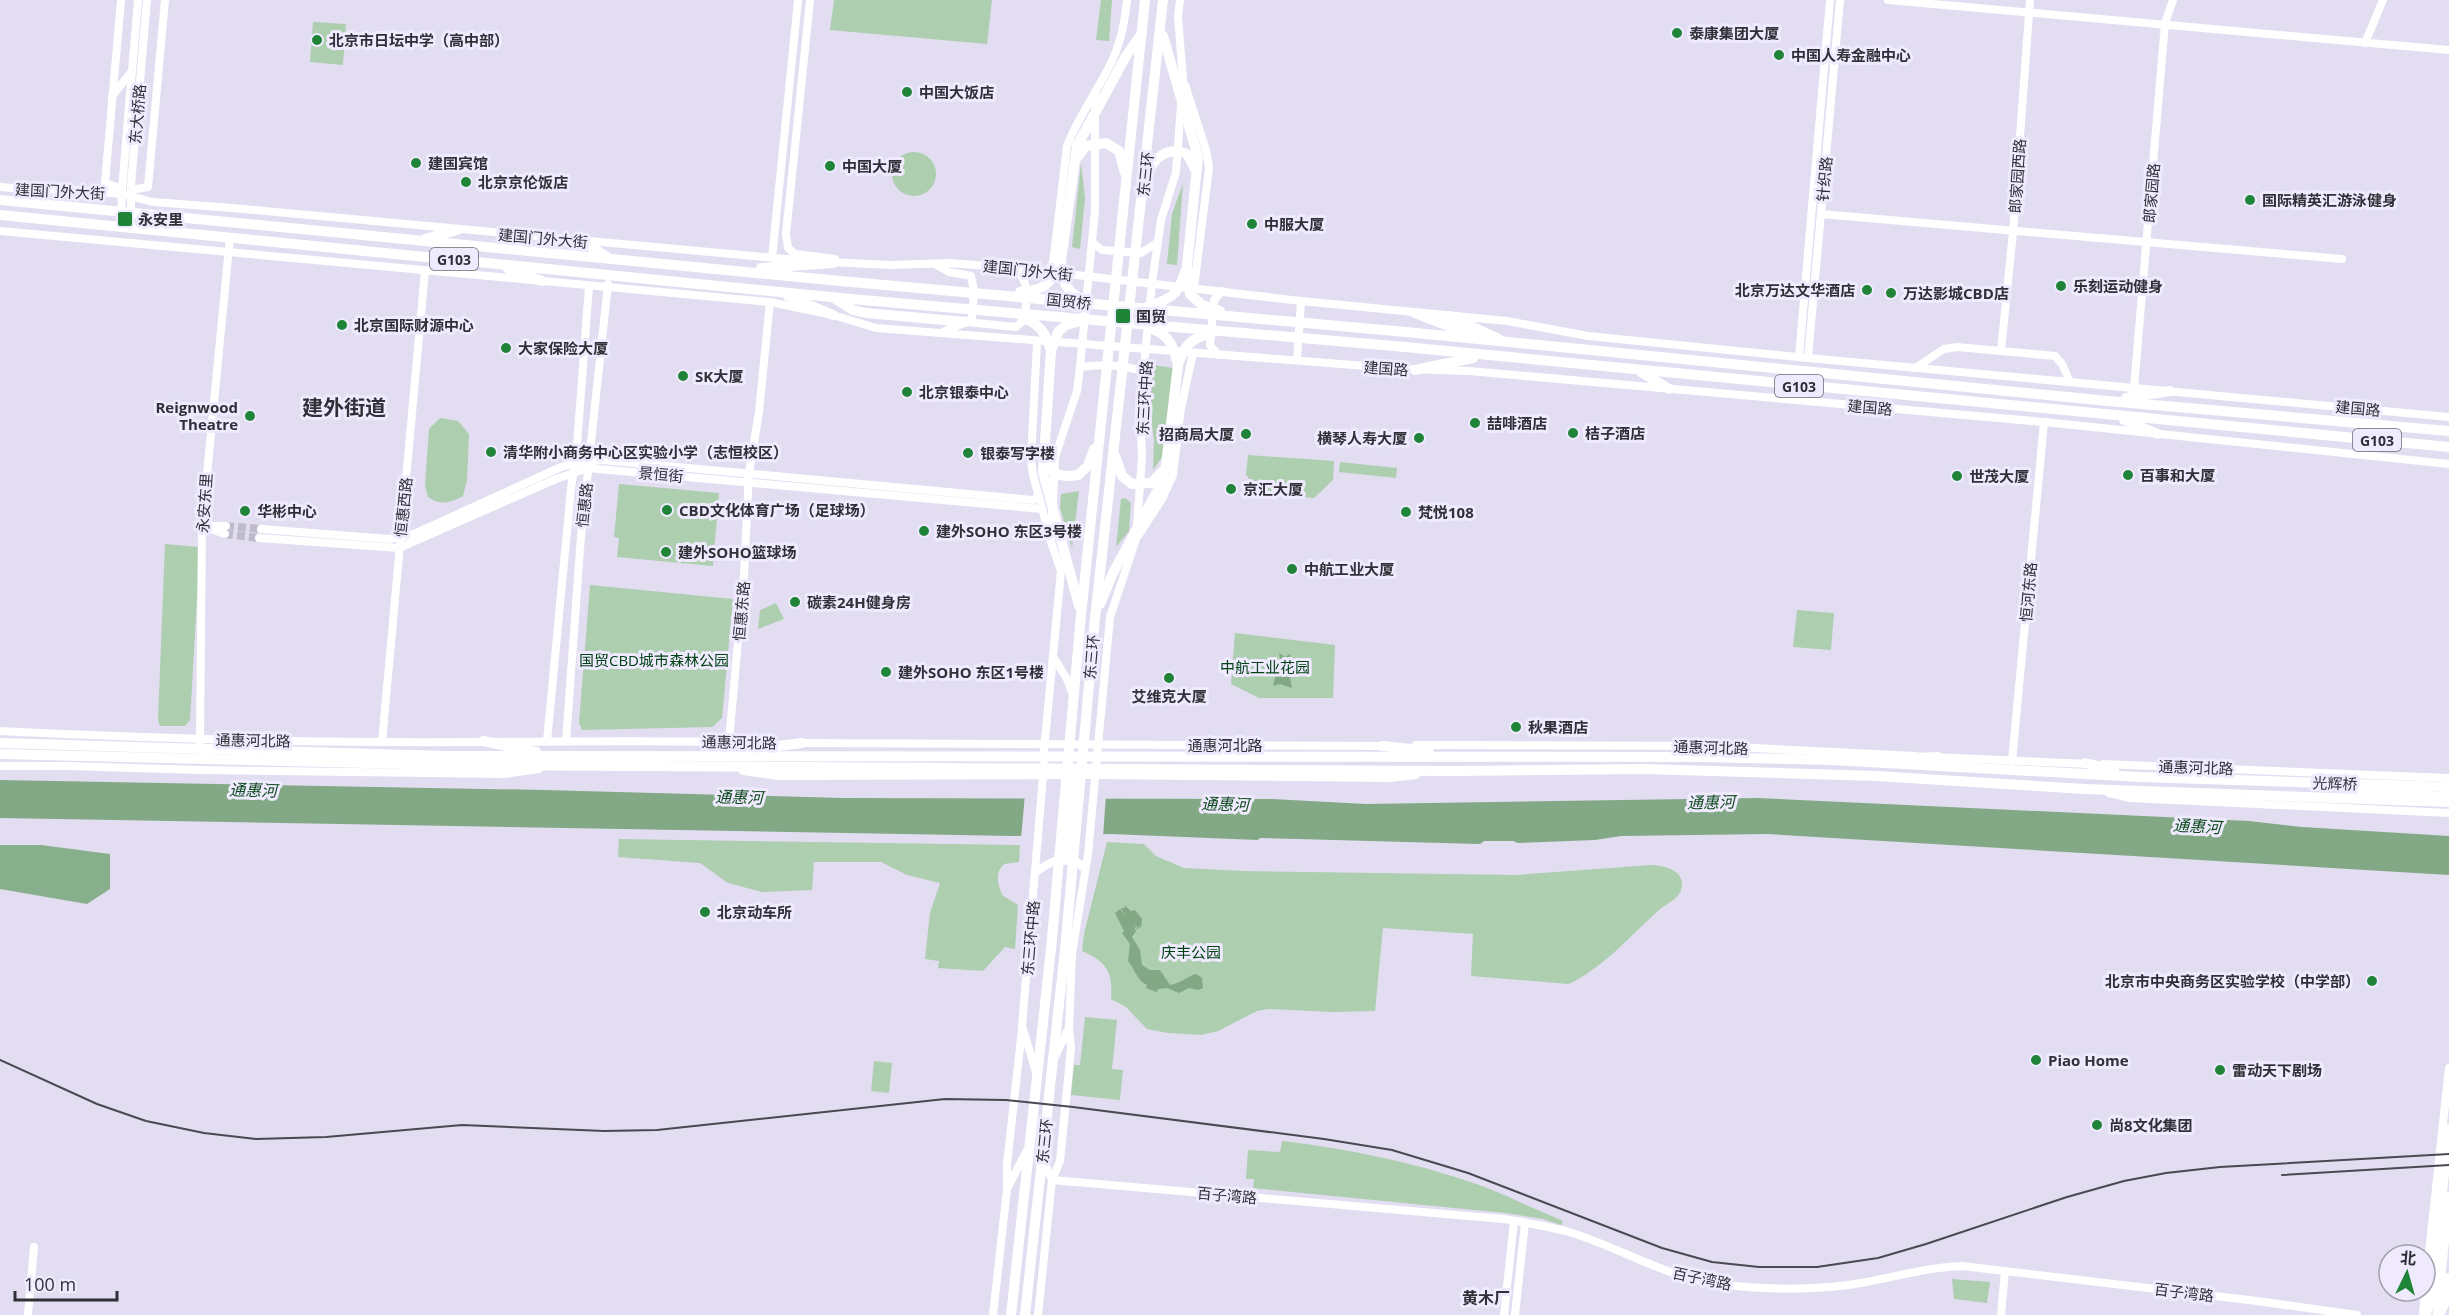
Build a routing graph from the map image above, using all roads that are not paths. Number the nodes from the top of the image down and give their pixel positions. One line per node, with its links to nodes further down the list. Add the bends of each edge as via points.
1 (121, 0): 26 (street)
2 (138, 0): 23 (street, 东大桥路)
3 (147, 0): 30 (street, 东大桥路)
4 (165, 0): 30 (street, via 148,187)
5 (798, 0): 48 (street)
6 (810, 0): 55 (street, via 786,218 788,248 795,254)
7 (1127, 0): 25 (street, via 1112,61)
8 (1145, 0): 20 (highway, 东三环)
9 (1163, 0): 19 (highway, 东三环)
10 (1180, 0): 24 (street, 东三环中路)
11 (1830, 0): 101 (street, 针织路)
12 (1840, 0): 35 (street, 针织路)
13 (1888, 0): 17 (street)
14 (2030, 0): 17 (street, 郎家园西路)
15 (2173, 0): 18 (street, 郎家园路)
16 (2383, 0): 21 (street)
17 (2029, 13): 18 (street); 40 (street, 郎家园西路)
18 (2165, 23): 21 (street); 46 (street, 郎家园路)
19 (1161, 30): 28 (highway, via 1198,157); 32 (highway, 东三环)
20 (1142, 33): 27 (highway, via 1087,124); 31 (highway, 东三环)
21 (2365, 43): 22 (street)
22 (2449, 50)
23 (132, 71): 26 (street); 30 (street, 东大桥路)
24 (1184, 79): 45 (street, 东三环中路, via 1176,172); 68 (street, via 1209,168)
25 (1095, 94): 44 (street); 60 (street, via 1073,132 1064,159 1053,263)
26 (111, 98): 30 (street, via 105,183)
27 (1074, 162): 31 (highway, via 1090,144 1113,146 1122,160); 51 (highway)
28 (1197, 177): 32 (highway, via 1187,154 1165,153 1152,164); 56 (highway)
29 (0, 187): 30 (street, 建国门外大街)
30 (127, 193): 34 (street, 东大桥路); 38 (street, 建国门外大街, via 153,202)
31 (1126, 194): 119 (highway, 东三环)
32 (1143, 195): 122 (highway, 东三环)
33 (0, 200): 34 (highway, 建国门外大街 / G103)
34 (128, 212): 37 (street, 东大桥路); 42 (highway, 建国门外大街 / G103)
35 (1821, 214): 40 (street); 102 (street, 针织路)
36 (0, 215): 37 (highway, 建国门外大街 / G103)
37 (126, 227): 41 (highway, 建国门外大街 / G103)
38 (457, 230): 42 (highway); 43 (street, 建国门外大街)
39 (0, 231): 47 (street)
40 (2013, 232): 46 (street); 97 (street, 郎家园西路)
41 (230, 237): 47 (street, 永安东里); 52 (highway, 建国门外大街 / G103)
42 (419, 241): 49 (highway, 建国门外大街 / G103)
43 (582, 241): 48 (street, 建国门外大街); 49 (highway)
44 (1092, 242): 45 (street, via 1102,250 1141,253); 62 (street)
45 (1158, 242): 65 (street, 东三环中路)
46 (2147, 242): 50 (street); 112 (street, 郎家园路)
47 (229, 251): 59 (street); 133 (street, 永安东里)
48 (772, 258): 53 (street, 建国门外大街)
49 (610, 259): 58 (highway, 建国门外大街 / G103)
50 (2342, 259)
51 (1061, 261): 71 (highway, via 1051,280 1040,290); 76 (highway, via 1065,287 1081,300)
52 (494, 263): 61 (highway, 建国门外大街 / G103); 63 (highway)
53 (833, 263): 55 (street, 建国门外大街); 58 (highway)
54 (934, 264): 55 (street, 建国门外大街); 57 (street, 建国门外大街); 85 (street, via 971,276 974,301 972,318)
55 (858, 265)
56 (1187, 266): 78 (highway, via 1171,298); 83 (highway, via 1190,294 1202,305)
57 (1016, 268): 60 (street, 建国门外大街); 85 (street, via 1028,286 1021,324 1016,327)
58 (731, 269): 64 (highway, 建国门外大街 / G103)
59 (425, 271): 63 (street); 135 (street, 恒惠西路)
60 (1047, 272): 62 (street, 建国门外大街)
61 (617, 274): 67 (street); 69 (highway, 建国门外大街 / G103)
62 (1088, 277): 65 (street, 建国门外大街); 93 (street)
63 (542, 281): 66 (street)
64 (840, 281): 71 (highway, 国贸桥 / G103)
65 (1152, 283): 68 (street, 建国路); 95 (street, 东三环中路)
66 (589, 286): 67 (street); 77 (street, 恒惠路)
67 (606, 287): 75 (street); 109 (street, 恒惠路)
68 (1194, 287): 70 (street, 建国路)
69 (776, 291): 72 (highway, 建国门外大街 / G103); 81 (highway)
70 (1222, 291): 74 (street, 建国路); 99 (street, via 1214,300 1210,345)
71 (1000, 294): 76 (highway, 国贸桥 / G103)
72 (831, 297): 73 (highway, 建国门外大街 / G103); 85 (highway, via 866,313)
73 (851, 299): 79 (highway, 国贸桥 / G103)
74 (1301, 301): 80 (street, 建国路); 103 (street)
75 (770, 302): 81 (street); 130 (street, 恒惠东路)
76 (1096, 304): 78 (highway, 国贸桥 / G103)
77 (587, 307): 109 (street, via 597,308 601,313); 125 (street, 恒惠路)
78 (1142, 309): 83 (highway, 国贸桥 / G103)
79 (1010, 313): 84 (highway, 国贸桥 / G103); 96 (highway, via 1040,326)
80 (1414, 313): 82 (street, 建国路); 91 (highway)
81 (833, 315): 89 (street, via 876,328)
82 (1449, 316): 92 (highway); 101 (street, 建国路, via 1507,321 1588,336)
83 (1242, 318): 88 (highway, 国贸桥 / G103)
84 (1093, 320): 86 (highway, 国贸桥 / G103); 96 (highway, via 1066,325 1058,332)
85 (966, 322): 89 (street)
86 (1140, 325): 87 (highway, 国贸桥 / G103); 104 (highway, via 1167,337)
87 (1216, 332): 94 (highway, 国贸桥 / G103); 104 (highway, via 1186,345)
88 (1406, 332): 91 (highway, 建国路 / G103)
89 (940, 333): 90 (street)
90 (1037, 342): 93 (street); 131 (street, via 1031,459)
91 (1488, 342): 92 (highway, 建国路 / G103)
92 (1508, 343): 115 (highway, 建国路 / G103)
93 (1082, 345): 95 (street, 建国路); 105 (street)
94 (1405, 348): 100 (highway, 建国路 / G103)
95 (1146, 350): 98 (street, 建国路); 110 (street, 东三环中路)
96 (1051, 351): 124 (highway)
97 (2001, 351): 106 (street, via 1944,349); 111 (street, via 2055,356)
98 (1192, 353): 99 (street, 建国路); 136 (street, via 1173,476)
99 (1218, 355): 103 (street, 建国路)
100 (1485, 356): 107 (highway); 108 (highway, 建国路 / G103)
101 (1799, 357): 102 (street, 建国路)
102 (1808, 358): 106 (street, 建国路)
103 (1297, 360): 107 (street, 建国路)
104 (1178, 365): 128 (highway)
105 (1080, 367): 110 (street, via 1098,365); 137 (street, via 1077,391 1055,457)
106 (1915, 368): 111 (street, 建国路)
107 (1415, 370): 113 (street, 建国路)
108 (1639, 370): 113 (highway); 116 (highway, 建国路 / G103)
109 (598, 372): 127 (street, 恒惠路)
110 (1144, 372): 136 (street, 东三环中路)
111 (2070, 382): 112 (street, 建国路)
112 (2134, 388): 114 (street, 建国路)
113 (1669, 389): 118 (street, 建国路)
114 (2170, 391): 115 (highway); 117 (street, 建国路)
115 (2108, 401): 120 (highway, 建国路 / G103)
116 (2113, 416): 121 (highway); 123 (highway, 建国路 / G103)
117 (2449, 417)
118 (2044, 422): 121 (street, 建国路); 165 (street, 恒河东路)
119 (1101, 428): 124 (highway, via 1088,466 1078,475 1051,471); 139 (highway, 东三环)
120 (2449, 431)
121 (2158, 434): 126 (street, 建国路)
122 (1113, 445): 128 (highway, via 1117,467 1132,484 1151,483); 140 (highway, 东三环)
123 (2449, 447)
124 (1044, 455): 139 (highway, via 1043,472)
125 (575, 463): 127 (street, 景恒街); 129 (street, 恒惠路); 135 (street, 景恒街)
126 (2449, 464)
127 (589, 465): 129 (street, 景恒街); 130 (street, 景恒街, via 607,460); 143 (street, 恒惠路)
128 (1166, 465): 140 (highway, via 1162,483 1113,573)
129 (573, 472): 138 (street, 景恒街); 142 (street, 恒惠路)
130 (749, 478): 131 (street, 景恒街, via 1033,500); 132 (street, 景恒街); 149 (street, 恒惠东路)
131 (1039, 496): 132 (street)
132 (1042, 509): 137 (street)
133 (202, 526): 134 (street); 145 (street, 永安东里)
134 (226, 530)
135 (400, 538): 138 (street, 恒惠西路); 138 (street, 景恒街, via 260,533)
136 (1136, 539): 154 (street, 东三环中路, via 1110,617)
137 (1051, 542): 141 (street, via 1061,571)
138 (399, 548): 150 (street, 恒惠西路)
139 (1081, 615): 208 (highway, 东三环, via 1051,949)
140 (1095, 618): 209 (highway, 东三环, via 1065,950)
141 (1054, 658): 153 (street, via 1073,697); 155 (street)
142 (554, 677): 143 (street, via 554,717); 147 (street, 恒惠路)
143 (567, 716): 148 (street, 恒惠路)
144 (0, 731): 145 (street, 通惠河北路)
145 (200, 739): 150 (street, 通惠河北路); 169 (street, 永安东里)
146 (483, 741): 147 (street, 通惠河北路); 150 (street, 通惠河北路); 159 (highway)
147 (547, 741): 148 (street, 通惠河北路)
148 (566, 741): 149 (street, 通惠河北路)
149 (729, 741): 152 (street, 通惠河北路)
150 (382, 742)
151 (0, 743): 164 (highway, 通惠河北路)
152 (802, 743): 155 (street, 通惠河北路); 161 (highway)
153 (1075, 745): 154 (street, 通惠河北路); 155 (street, 通惠河北路); 174 (street)
154 (1098, 745): 156 (street, 通惠河北路); 172 (street, 东三环中路)
155 (1045, 746): 173 (street)
156 (1383, 746): 158 (highway); 160 (street, 通惠河北路, via 1711,746)
157 (0, 753): 164 (highway, 通惠河北路)
158 (1471, 756): 162 (highway, 通惠河北路); 163 (highway, 通惠河北路)
159 (560, 757): 161 (highway, 通惠河北路); 164 (highway, 通惠河北路)
160 (1938, 758): 163 (highway); 165 (street, 通惠河北路)
161 (707, 760): 162 (highway, 通惠河北路); 168 (highway, 通惠河北路); 173 (street, 通惠河北路, via 778,776)
162 (766, 760): 170 (highway, 通惠河北路)
163 (1831, 760): 175 (highway, 通惠河北路)
164 (450, 761): 168 (highway, 通惠河北路)
165 (2012, 761): 166 (street, 通惠河北路)
166 (2085, 763): 171 (street, 通惠河北路); 175 (highway)
167 (0, 766): 169 (street, 通惠河北路)
168 (569, 766): 169 (street, 通惠河北路, via 504,774)
169 (199, 770)
170 (1454, 771): 172 (street, 通惠河北路, via 1390,778); 179 (highway, 通惠河北路, via 1776,772)
171 (2349, 774): 176 (street, 通惠河北路); 180 (street)
172 (1096, 775): 174 (street, 通惠河北路); 187 (street, 东三环中路)
173 (1043, 776): 174 (street, 通惠河北路); 188 (street, 东三环中路)
174 (1073, 776): 186 (street)
175 (2140, 777): 177 (highway, 通惠河北路)
176 (2449, 778)
177 (2222, 780): 178 (highway, 光辉桥)
178 (2449, 787)
179 (2085, 789): 181 (highway, 通惠河北路); 184 (street, 通惠河北路, via 2130,798)
180 (2348, 792): 182 (street); 184 (street)
181 (2222, 793): 183 (highway, 光辉桥)
182 (2449, 796)
183 (2449, 802)
184 (2348, 808): 185 (street, 通惠河北路)
185 (2449, 813)
186 (1065, 856): 187 (street); 188 (street)
187 (1085, 870): 190 (street, via 1072,954)
188 (1036, 872): 189 (street, 东三环中路)
189 (1022, 1026): 192 (street, 东三环中路); 198 (street, 东三环中路)
190 (1069, 1027): 193 (street); 197 (street, via 1071,1048 1060,1161)
191 (2449, 1068): 202 (street)
192 (1036, 1069): 193 (street); 195 (street, 东三环中路)
193 (1049, 1070): 196 (street)
194 (2449, 1128): 215 (main road, via 2432,1299)
195 (1027, 1152): 196 (street); 198 (street, 东三环中路)
196 (1041, 1154): 197 (street)
197 (1052, 1180): 200 (street, 百子湾路); 210 (street)
198 (1007, 1189): 207 (street, 东三环中路)
199 (2449, 1197): 216 (main road)
200 (1514, 1221): 201 (street, 百子湾路); 211 (street)
201 (1525, 1223): 204 (street, 百子湾路, via 1566,1232 1681,1275 1755,1288 1866,1283 1938,1267); 212 (street)
202 (2430, 1243)
203 (34, 1247): 206 (street)
204 (2005, 1271): 213 (street); 214 (street, 百子湾路)
205 (2449, 1277): 216 (street, via 2447,1300)
206 (28, 1315)
207 (993, 1315)
208 (1011, 1315)
209 (1025, 1315)
210 (1038, 1315)
211 (1504, 1315)
212 (1515, 1315)
213 (2001, 1315)
214 (2357, 1315)
215 (2425, 1315)
216 (2439, 1315)

